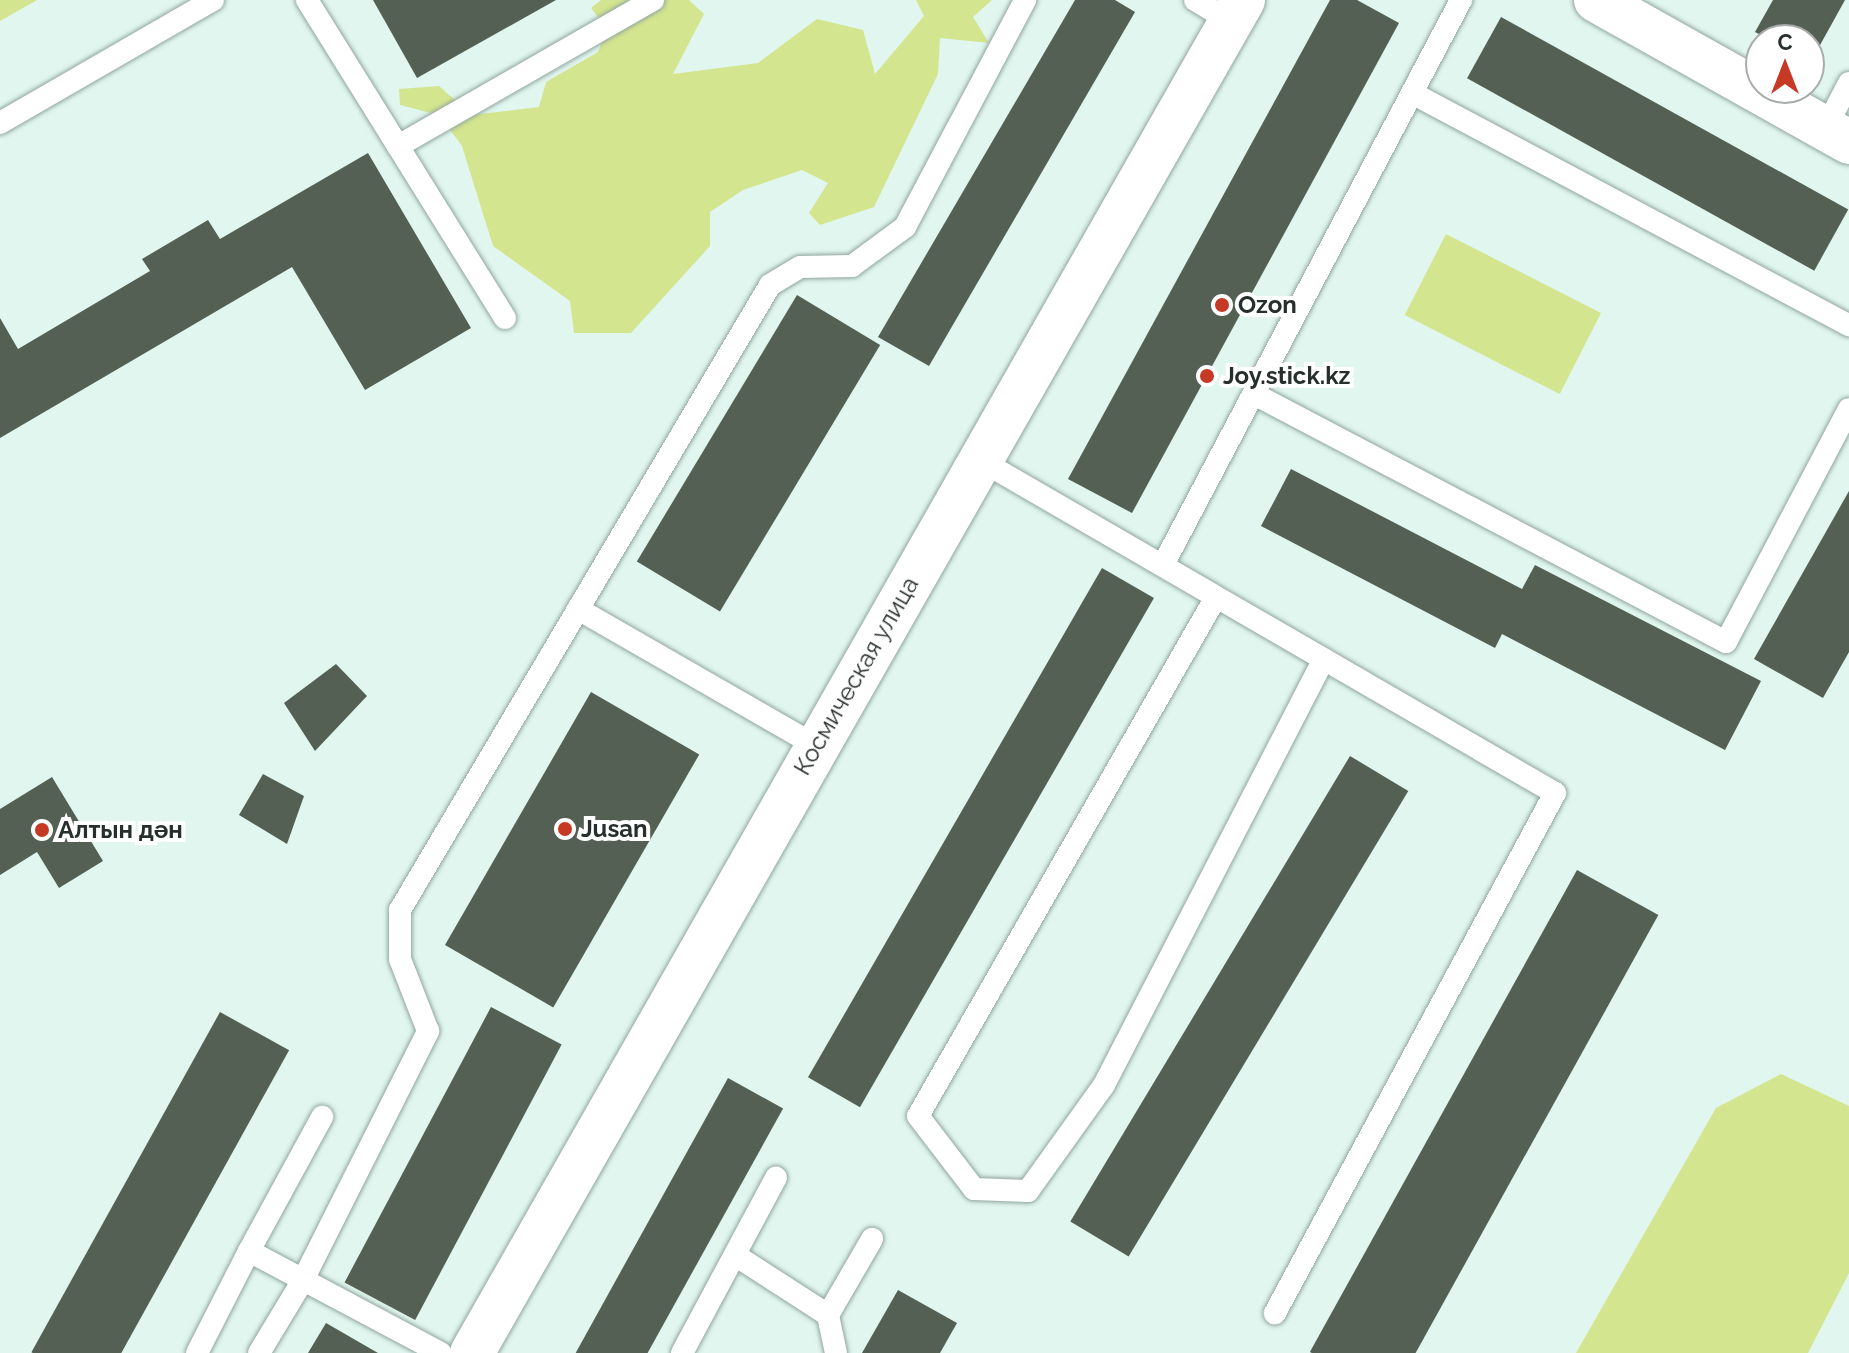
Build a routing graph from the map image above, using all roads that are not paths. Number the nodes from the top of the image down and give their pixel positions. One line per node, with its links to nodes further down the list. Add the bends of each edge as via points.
1 (213, 0): 10 (lane)
2 (307, 0): 12 (lane)
3 (653, 0): 12 (lane)
4 (1025, 0): 20 (lane, via 905,227 852,266 800,267 770,285)
5 (1461, 0): 9 (lane)
6 (1596, 0): 11 (main road)
7 (1223, 7): 17 (main road, Космическая улица)
8 (1849, 83): 11 (lane)
9 (1412, 93): 14 (lane); 15 (lane)
10 (0, 123)
11 (1837, 135)
12 (398, 146): 13 (lane)
13 (505, 318)
14 (1849, 325)
15 (1254, 394): 16 (lane, via 1726,642); 18 (lane)
16 (1849, 409)
17 (980, 460): 18 (lane); 22 (main road, Космическая улица)
18 (1163, 565): 19 (lane)
19 (1216, 597): 21 (lane); 21 (lane, via 918,1116 974,1189 1028,1191 1104,1085)
20 (578, 609): 22 (lane); 28 (lane, via 400,910 400,959 428,1031)
21 (1324, 659): 29 (lane, via 1555,793)
22 (816, 746): 34 (main road, Космическая улица)
23 (322, 1117): 26 (lane)
24 (776, 1178): 27 (lane)
25 (872, 1239): 30 (lane)
26 (249, 1251): 28 (lane); 31 (lane)
27 (735, 1255): 30 (lane); 35 (lane)
28 (303, 1280): 32 (lane); 33 (lane)
29 (1275, 1313)
30 (828, 1315): 36 (lane)
31 (197, 1353)
32 (259, 1353)
33 (441, 1353)
34 (472, 1353)
35 (682, 1353)
36 (836, 1353)

